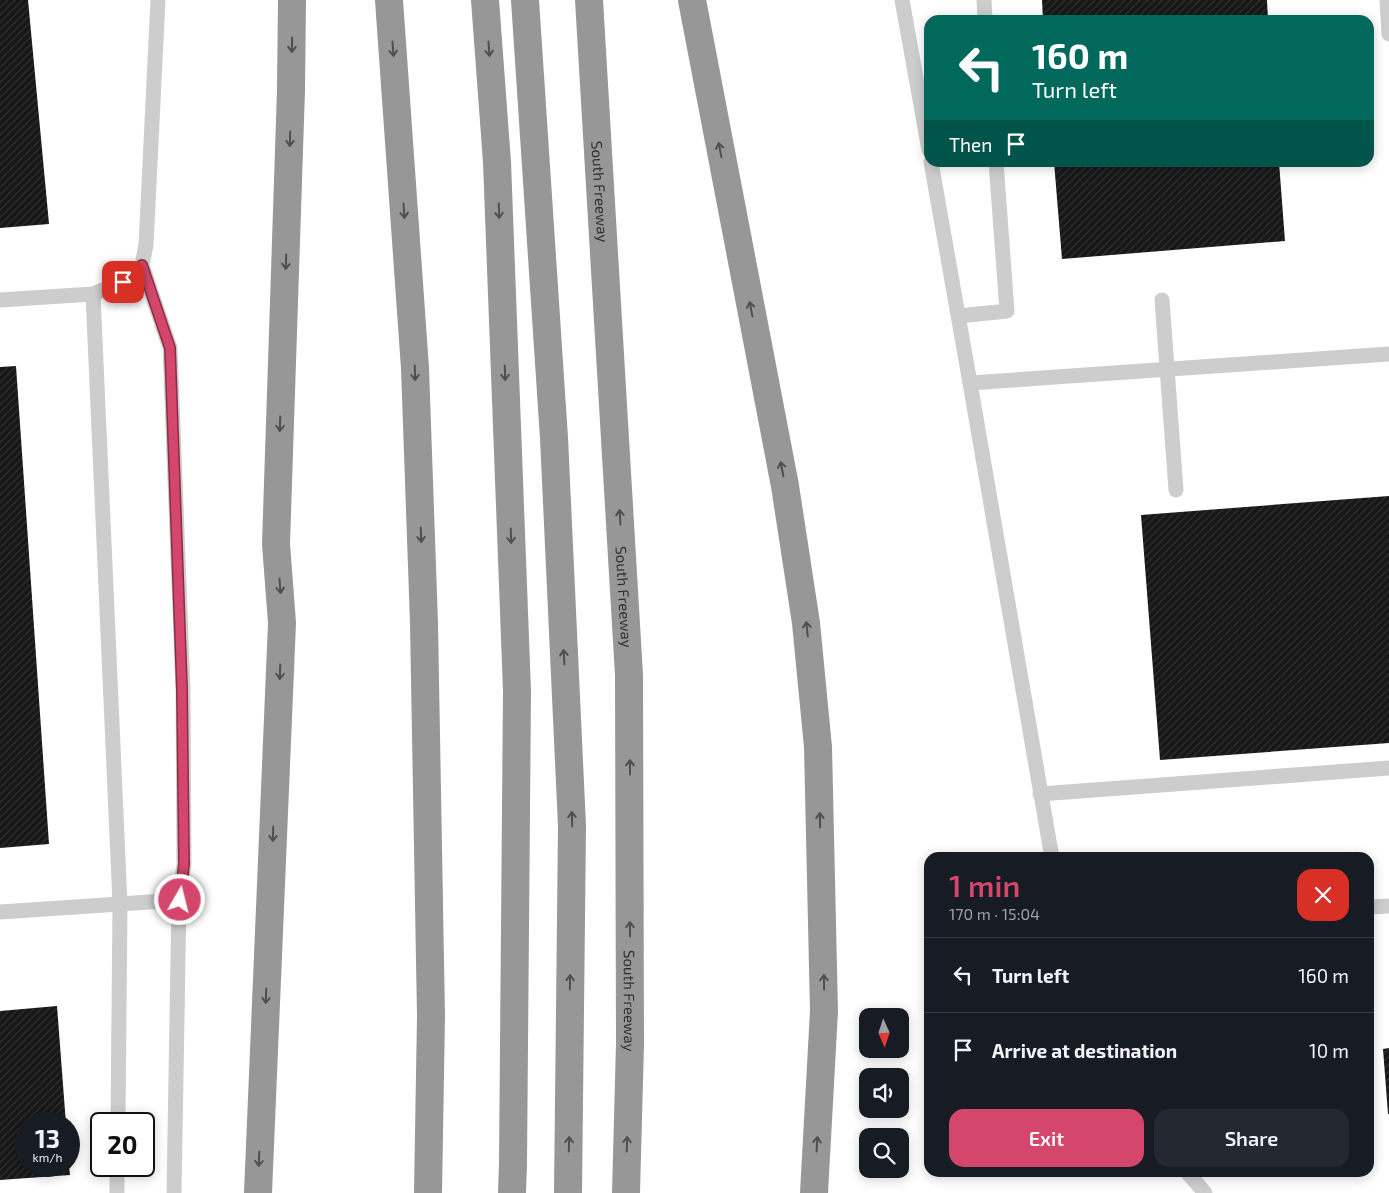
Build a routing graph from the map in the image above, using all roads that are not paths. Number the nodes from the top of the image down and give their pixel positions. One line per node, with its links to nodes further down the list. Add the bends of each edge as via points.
1 (158, 0): 16 (lane, via 146,246)
2 (292, 0): 38 (highway, one-way to 38, via 276,544 282,623)
3 (389, 0): 39 (highway, one-way to 39, via 415,358 424,632 431,1006)
4 (485, 0): 40 (highway, one-way to 40, via 497,162 517,691)
5 (525, 0): 41 (highway, one-way to 5, via 572,826 554,438)
6 (589, 0): 42 (highway, South Freeway, one-way to 6, via 630,1044 629,674)
7 (692, 0): 43 (highway, one-way to 7, via 824,1011 818,747 806,623 786,486)
8 (902, 0): 13 (lane)
9 (984, 0): 11 (lane)
10 (1386, 0): 12 (lane)
11 (985, 15)
12 (1389, 34)
13 (924, 122)
14 (932, 167): 20 (lane)
15 (996, 167): 20 (lane, via 1007,311)
16 (142, 265): 17 (lane, via 123,282); 28 (lane, via 170,348 182,690 184,864)
17 (93, 294): 18 (lane); 29 (lane)
18 (0, 300)
19 (1162, 300): 22 (lane)
20 (959, 316): 23 (lane)
21 (1389, 354): 22 (lane)
22 (1167, 370): 23 (lane); 24 (lane)
23 (970, 384): 26 (lane)
24 (1176, 490)
25 (1389, 768): 26 (lane)
26 (1040, 794): 27 (lane)
27 (1051, 852)
28 (180, 900): 29 (lane); 37 (lane)
29 (120, 904): 32 (lane); 33 (lane)
30 (1389, 906): 31 (lane)
31 (1374, 907)
32 (0, 912)
33 (118, 1112)
34 (117, 1177): 36 (lane)
35 (1192, 1177): 44 (lane)
36 (117, 1193)
37 (174, 1193)
38 (258, 1193)
39 (428, 1193)
40 (512, 1193)
41 (568, 1193)
42 (626, 1193)
43 (814, 1193)
44 (1206, 1193)

